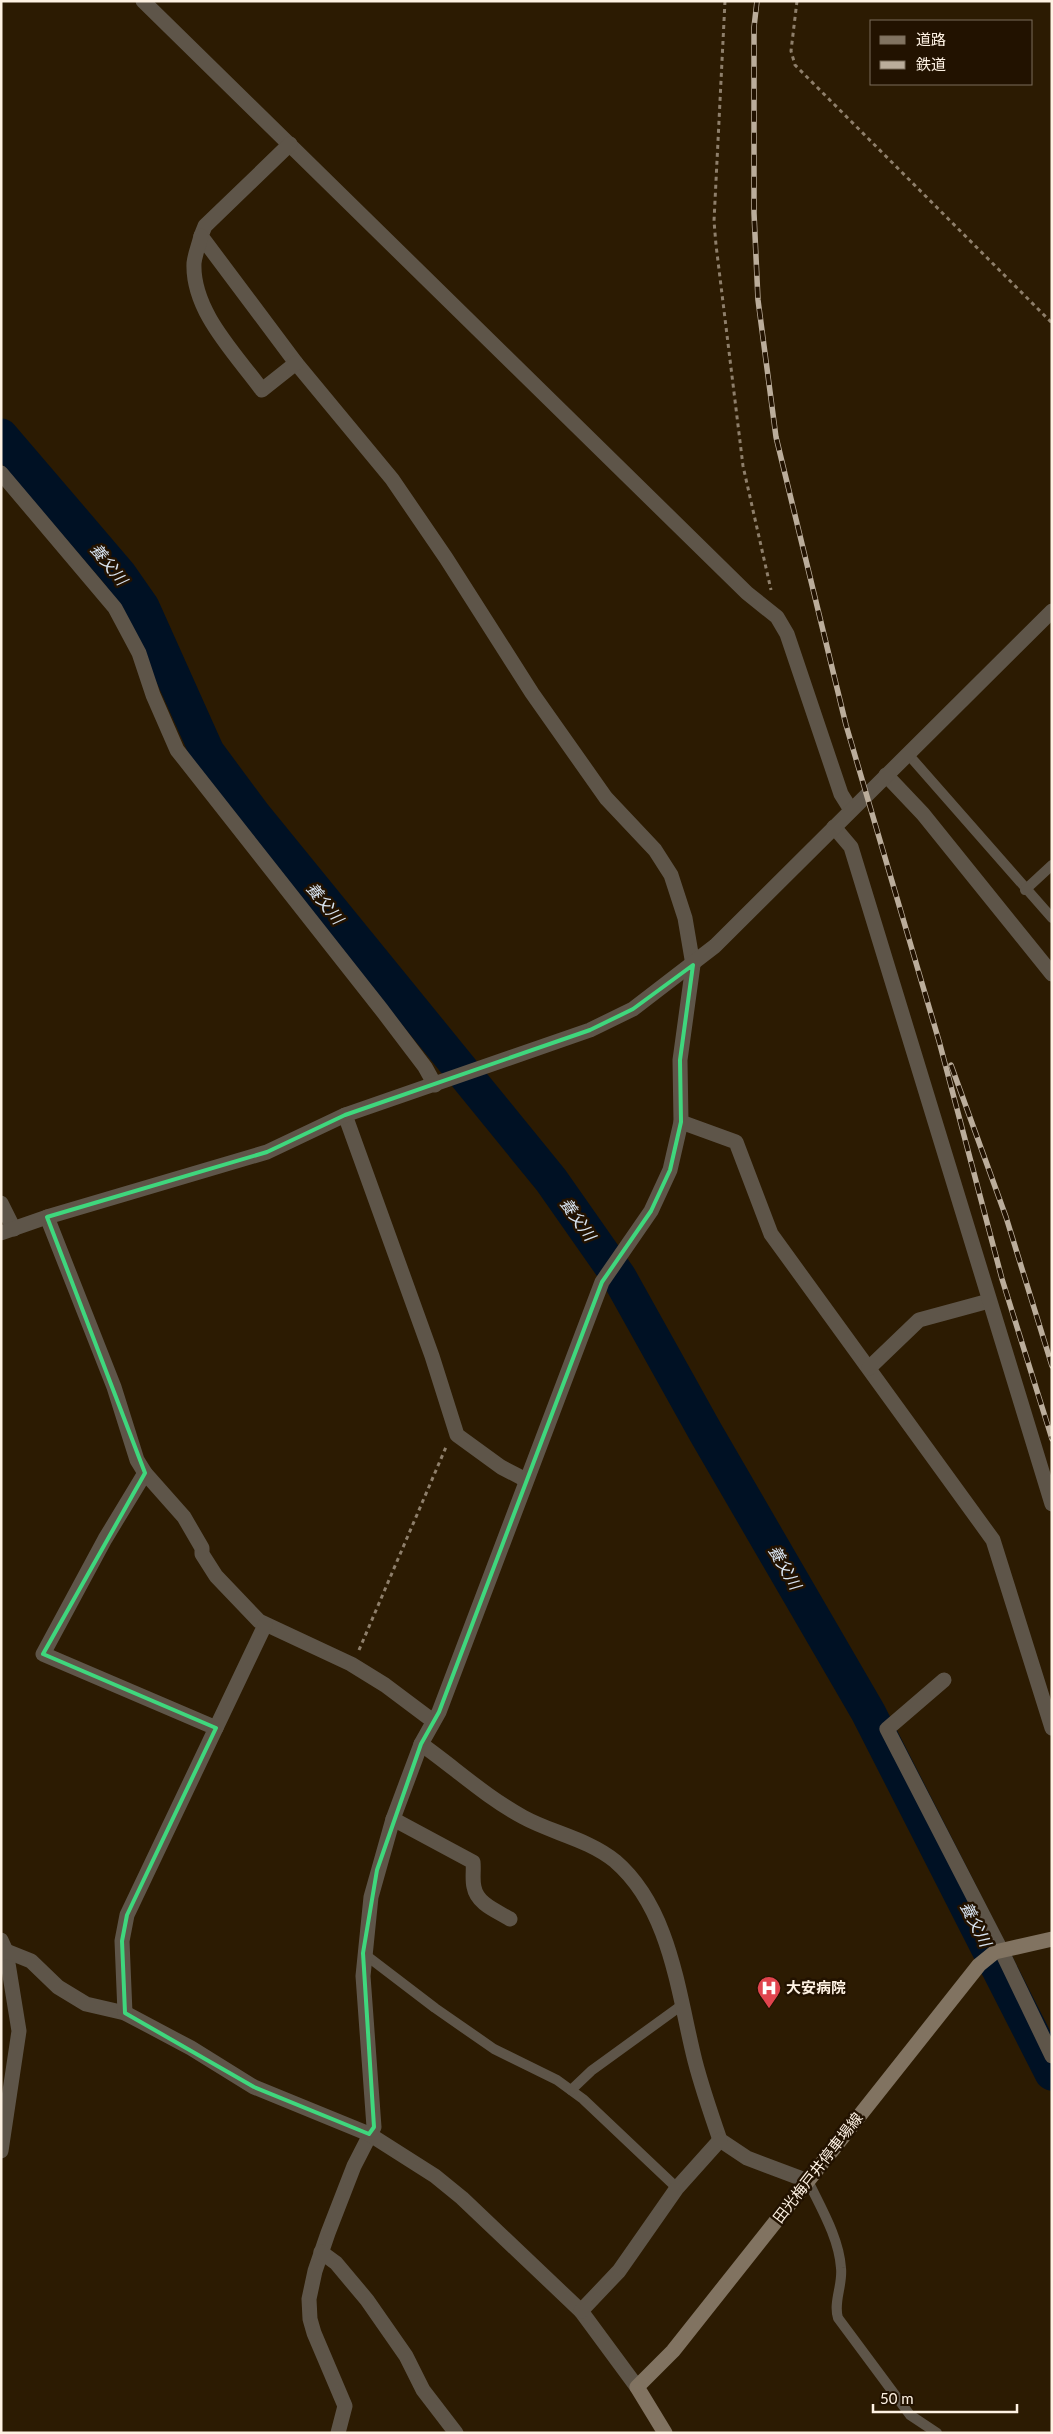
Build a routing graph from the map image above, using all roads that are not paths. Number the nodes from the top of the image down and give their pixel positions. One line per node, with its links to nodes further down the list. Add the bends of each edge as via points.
1 (143, 1): 2 (street)
2 (290, 144): 3 (street, via 205,226); 9 (street, via 747,594 778,617 841,794)
3 (201, 236): 4 (street); 4 (street, via 194,262 196,285 204,310 262,390)
4 (296, 362): 14 (street, via 392,479 532,693 606,798 655,850 671,874)
5 (1, 473): 16 (street, via 115,608 139,653 177,750)
6 (1052, 611): 7 (street)
7 (907, 754): 8 (street); 12 (lane)
8 (886, 775): 9 (street); 15 (street, via 923,814)
9 (851, 810): 10 (street)
10 (834, 828): 14 (street); 22 (street, via 851,848)
11 (1052, 865): 12 (lane)
12 (1025, 890): 13 (lane)
13 (1052, 918)
14 (693, 965): 16 (street, via 610,1022); 18 (street, via 680,1060)
15 (1052, 974)
16 (440, 1084): 17 (street)
17 (346, 1115): 20 (street, via 267,1152); 25 (street, via 457,1435 501,1467)
18 (682, 1122): 23 (street, via 736,1142 771,1234); 25 (street, via 670,1170 652,1211 602,1282)
19 (1, 1203): 21 (street)
20 (47, 1217): 21 (street); 24 (street, via 114,1387 137,1460)
21 (8, 1231)
22 (989, 1301): 23 (street, via 919,1320); 26 (street)
23 (868, 1368): 31 (street, via 993,1540)
24 (145, 1473): 27 (street, via 184,1517 216,1576); 30 (street, via 105,1539 44,1654)
25 (526, 1480): 29 (street)
26 (1052, 1504)
27 (265, 1625): 29 (street, via 351,1664); 30 (street)
28 (944, 1680): 37 (street, via 887,1729)
29 (433, 1721): 32 (street)
30 (216, 1728): 40 (street, via 127,1915 122,1941)
31 (1052, 1728)
32 (421, 1744): 33 (street); 39 (street, via 508,1808 590,1846 614,1860 625,1871 645,1897 661,1932)
33 (393, 1819): 34 (street, via 472,1862 474,1888 478,1896 486,1905); 38 (street, via 371,1897)
34 (510, 1919)
35 (1052, 1939): 37 (main road, 田光梅戸井停車場線)
36 (3, 1948): 40 (street, via 31,1961 58,1987 86,2004); 45 (street, via 19,2031)
37 (998, 1951): 41 (street); 46 (main road, 田光梅戸井停車場線, via 979,1966)
38 (364, 1952): 42 (lane, via 494,2049); 43 (street, via 365,2014 374,2127)
39 (682, 2005): 42 (lane, via 591,2071); 44 (street, via 695,2061)
40 (125, 2012): 43 (street, via 254,2087)
41 (1052, 2056)
42 (571, 2090): 47 (lane)
43 (370, 2134): 48 (street, via 354,2166); 49 (street, via 435,2176 462,2198)
44 (720, 2140): 46 (street, via 747,2158); 47 (street)
45 (1, 2151)
46 (808, 2181): 50 (main road, 田光梅戸井停車場線, via 673,2351); 54 (lane, via 828,2222 840,2257 838,2318 910,2415)
47 (677, 2188): 49 (street, via 619,2271)
48 (321, 2252): 51 (street, via 309,2299 310,2320 345,2406); 52 (street, via 336,2263 367,2300 406,2356 423,2390)
49 (581, 2311): 50 (street)
50 (637, 2388): 53 (main road)
51 (338, 2433)
52 (456, 2433)
53 (665, 2433)
54 (937, 2433)

